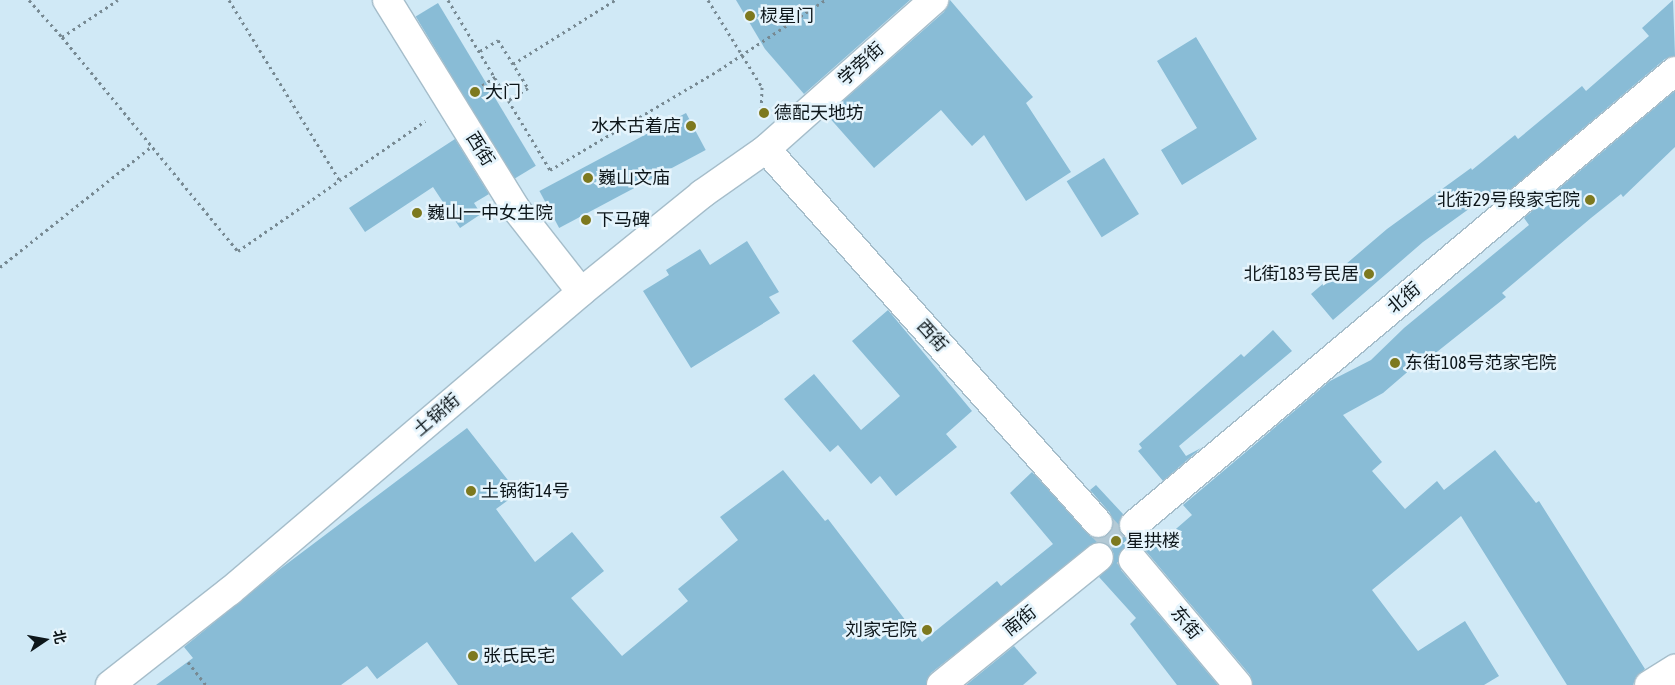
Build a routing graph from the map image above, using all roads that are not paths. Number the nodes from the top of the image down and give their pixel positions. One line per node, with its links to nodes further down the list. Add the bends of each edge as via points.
1 (387, 0): 5 (street, 西街, via 516,208)
2 (934, 0): 4 (street, 学旁街)
3 (1675, 71): 7 (street, 北街)
4 (770, 145): 5 (street, 土锅街, via 702,194); 6 (street, 西街)
5 (581, 292): 11 (street, 土锅街, via 230,592)
6 (1098, 523)
7 (1134, 525)
8 (1099, 557): 12 (street, 南街)
9 (1133, 560): 13 (street, 东街)
10 (1675, 669): 14 (street)
11 (110, 685)
12 (941, 685)
13 (1238, 685)
14 (1649, 685)

